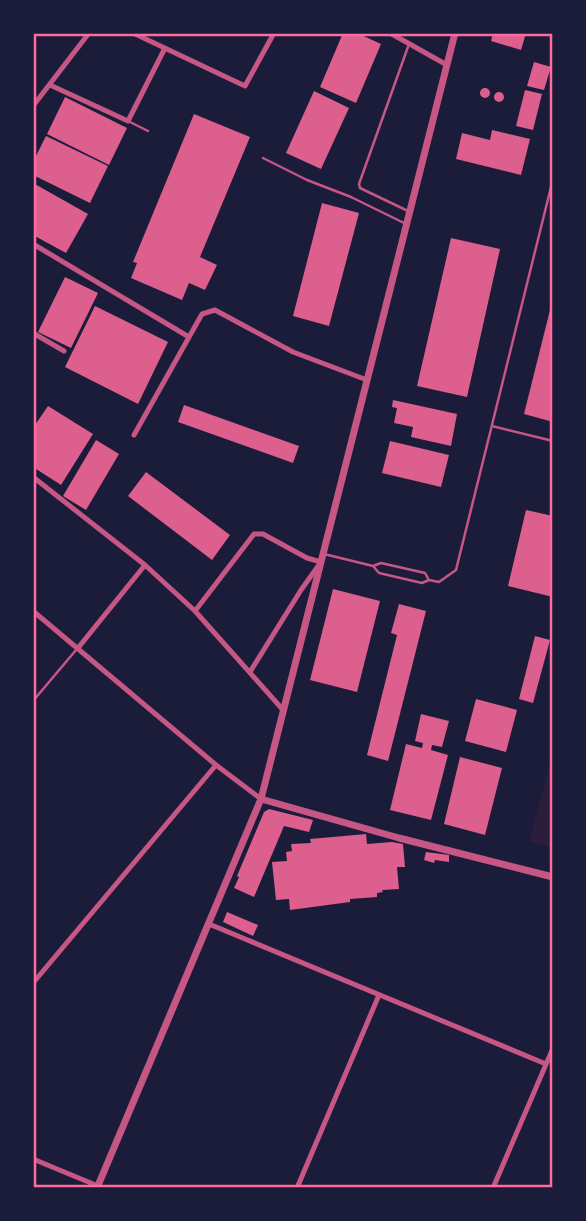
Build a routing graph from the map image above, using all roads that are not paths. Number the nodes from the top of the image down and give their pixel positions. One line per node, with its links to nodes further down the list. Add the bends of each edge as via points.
1 (89, 33): 9 (street)
2 (133, 33): 7 (street)
3 (274, 33): 7 (street, via 245,86)
4 (390, 33): 6 (street)
5 (455, 33): 8 (street)
6 (409, 44): 8 (street); 15 (lane, via 359,184)
7 (164, 48): 11 (street)
8 (447, 65): 15 (street)
9 (50, 85): 10 (street); 11 (street)
10 (35, 103)
11 (128, 121): 12 (lane)
12 (148, 131)
13 (263, 158): 16 (lane)
14 (553, 179): 22 (lane)
15 (410, 212): 16 (street)
16 (407, 225): 21 (street)
17 (33, 244): 19 (street)
18 (33, 333): 20 (street)
19 (189, 337): 21 (street, via 202,314 215,310 293,352); 23 (street)
20 (64, 351)
21 (368, 380): 26 (street)
22 (492, 426): 24 (lane); 29 (lane, via 456,570 439,582)
23 (135, 435)
24 (553, 442)
25 (33, 477): 27 (street)
26 (322, 558): 28 (lane); 31 (street, via 307,558 263,534 254,534); 33 (street); 35 (street)
27 (145, 565): 31 (street); 32 (street)
28 (373, 566): 29 (lane, via 379,573 422,583); 29 (lane, via 381,563 425,573)
29 (429, 580)
30 (33, 611): 32 (street)
31 (195, 611): 33 (street)
32 (78, 648): 34 (lane); 36 (street)
33 (250, 673): 35 (street)
34 (33, 701)
35 (284, 711): 37 (street)
36 (216, 765): 37 (street); 40 (street)
37 (261, 799): 38 (street); 39 (street)
38 (553, 877)
39 (209, 924): 41 (street); 45 (street)
40 (33, 983)
41 (379, 995): 43 (street); 46 (street)
42 (553, 1048): 43 (street)
43 (546, 1064): 47 (street)
44 (33, 1159): 45 (street)
45 (99, 1187)
46 (297, 1188)
47 (493, 1188)

